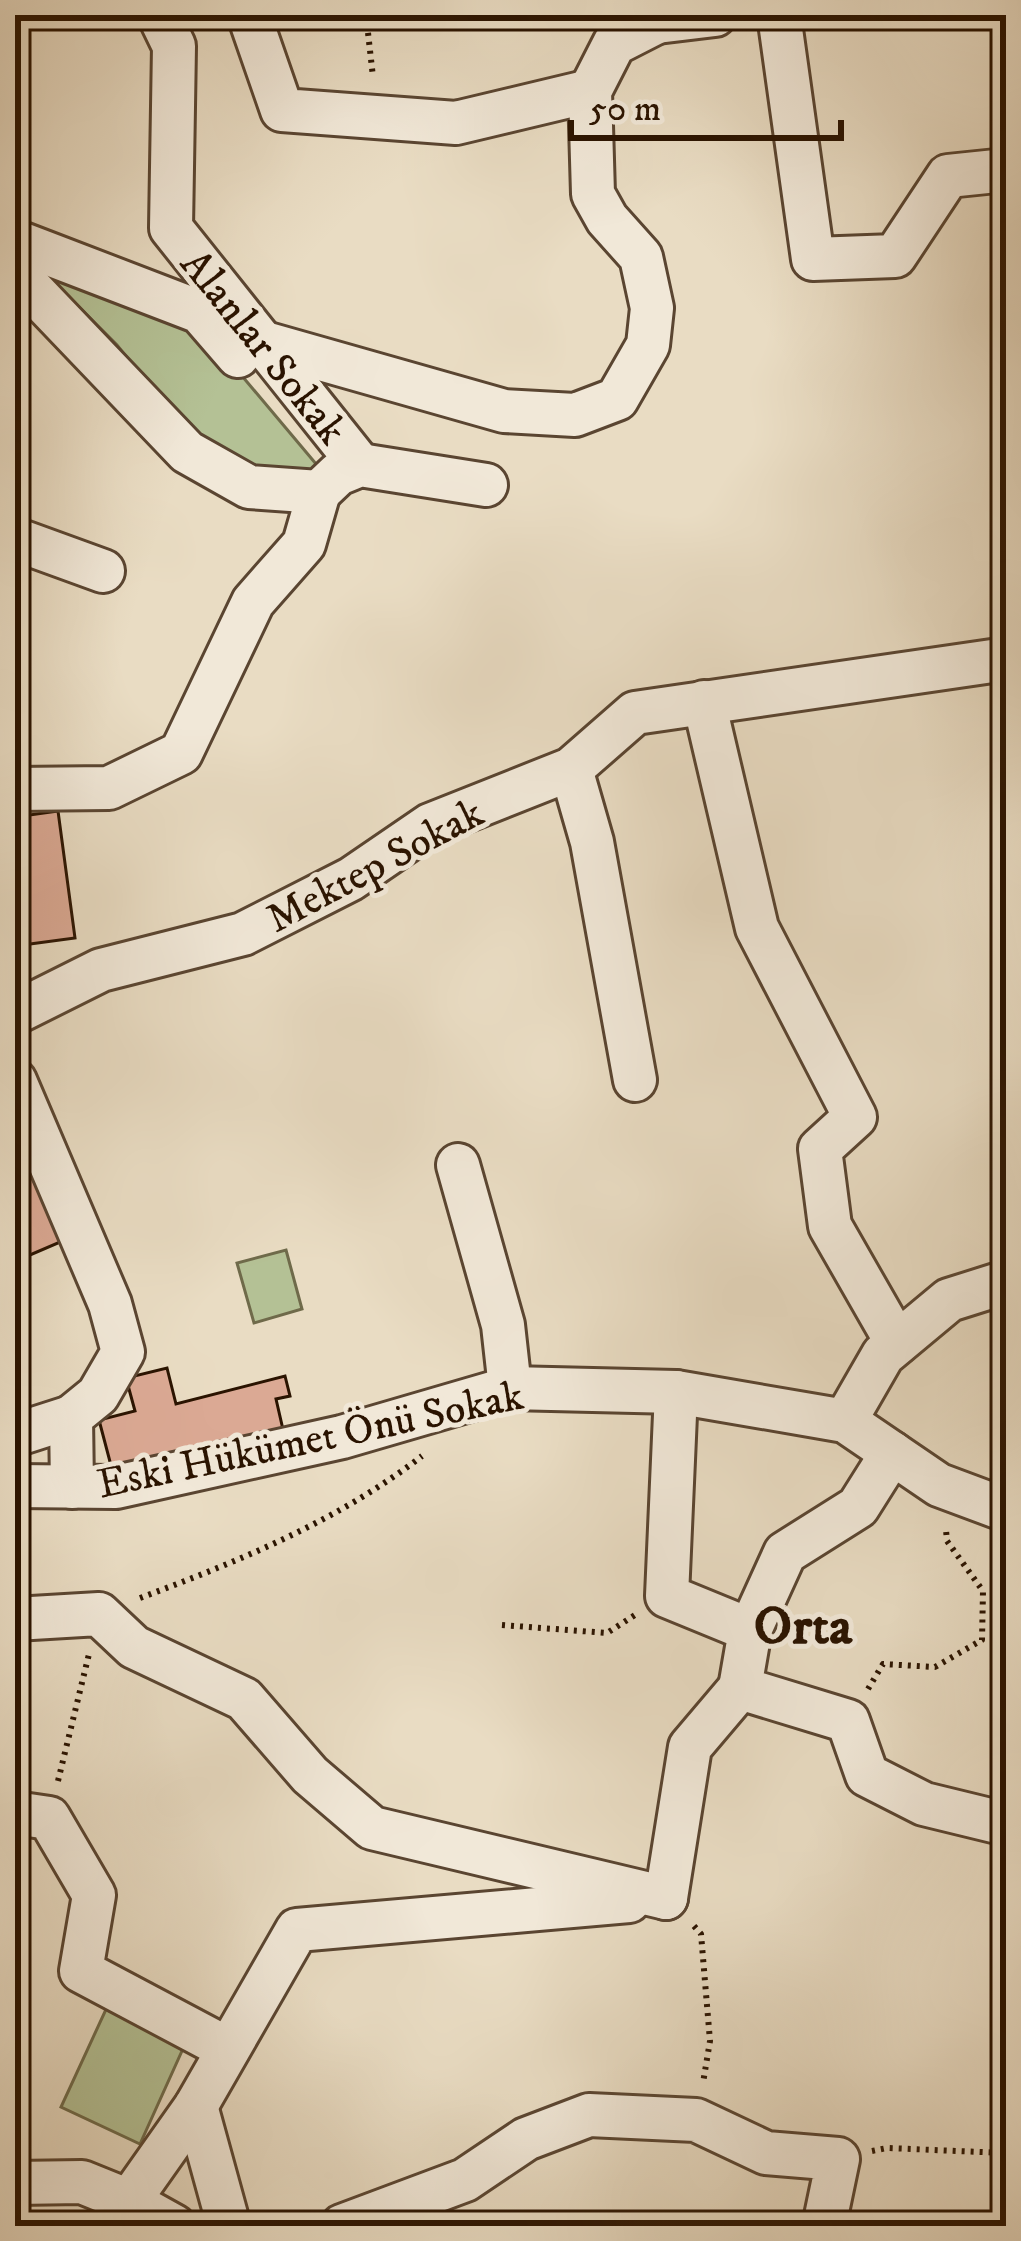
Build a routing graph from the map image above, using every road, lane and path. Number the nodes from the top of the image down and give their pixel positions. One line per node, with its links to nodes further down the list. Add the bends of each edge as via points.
1 (159, 15): 12 (street, Alanlar Sokak, via 174,46 171,228)
2 (249, 15): 8 (street, via 282,110)
3 (366, 15): 8 (path)
4 (715, 15): 6 (street)
5 (778, 15): 9 (street, via 813,259 895,256 948,176)
6 (652, 18): 7 (street, via 614,44)
7 (590, 91): 8 (street, via 456,123); 12 (street, via 593,194 641,257 652,308 648,345 617,399 575,415 504,411)
8 (378, 116)
9 (1006, 170)
10 (15, 241): 13 (street, via 200,312)
11 (15, 272): 13 (street, via 187,452 248,487)
12 (261, 342): 13 (street, Alanlar Sokak)
13 (339, 477): 14 (street); 20 (street, via 304,544 253,602 181,753 109,788)
14 (486, 485)
15 (15, 539): 16 (street)
16 (103, 571)
17 (1006, 659): 18 (street, Mektep Sokak)
18 (704, 702): 19 (street, Mektep Sokak, via 635,713); 26 (street, via 757,928 855,1117 820,1149 830,1226)
19 (571, 769): 21 (street, Mektep Sokak, via 430,825 351,879 242,934 101,970); 22 (street, via 592,842)
20 (15, 789)
21 (15, 1013)
22 (634, 1080)
23 (15, 1081): 29 (street, via 123,1352 98,1395)
24 (458, 1165): 27 (street, via 503,1325)
25 (1006, 1282): 26 (street, via 949,1300)
26 (897, 1343): 30 (street)
27 (510, 1388): 28 (street, Eski Hükümet Önü Sokak); 36 (street, Eski Hükümet Önü Sokak, via 320,1442 116,1487)
28 (676, 1392): 30 (street, Eski Hükümet Önü Sokak); 38 (street)
29 (71, 1417): 31 (street); 36 (street)
30 (845, 1421): 33 (street)
31 (15, 1435)
32 (428, 1452): 39 (path, via 261,1552)
33 (892, 1453): 34 (street); 42 (street, via 858,1507 785,1553)
34 (939, 1485): 37 (street); 44 (path, via 947,1540 983,1591 982,1640 935,1666 883,1664)
35 (15, 1486): 36 (street, Eski Hükümet Önü Sokak)
36 (72, 1487)
37 (1006, 1510)
38 (667, 1595): 41 (path, via 607,1633); 42 (street)
39 (99, 1614): 40 (street); 45 (path); 47 (street, via 134,1647 244,1699 310,1775 372,1828)
40 (15, 1619)
41 (502, 1625)
42 (750, 1630): 43 (street)
43 (740, 1688): 44 (street); 47 (street, via 690,1747)
44 (848, 1721): 46 (street, via 867,1775 924,1804)
45 (32, 1815): 48 (street, via 94,1895 81,1971)
46 (1006, 1824)
47 (666, 1898): 48 (street, via 297,1930); 50 (path, via 701,1934 710,2041)
48 (229, 2049): 49 (street)
49 (196, 2106): 54 (street); 56 (street)
50 (697, 2120): 52 (street, via 766,2152); 57 (street, via 589,2115 526,2139 465,2180)
51 (1006, 2153): 52 (path, via 887,2148)
52 (838, 2158): 58 (street)
53 (15, 2183): 54 (street, via 82,2182)
54 (125, 2213): 55 (street)
55 (174, 2226)
56 (229, 2226)
57 (342, 2226)
58 (824, 2226)

